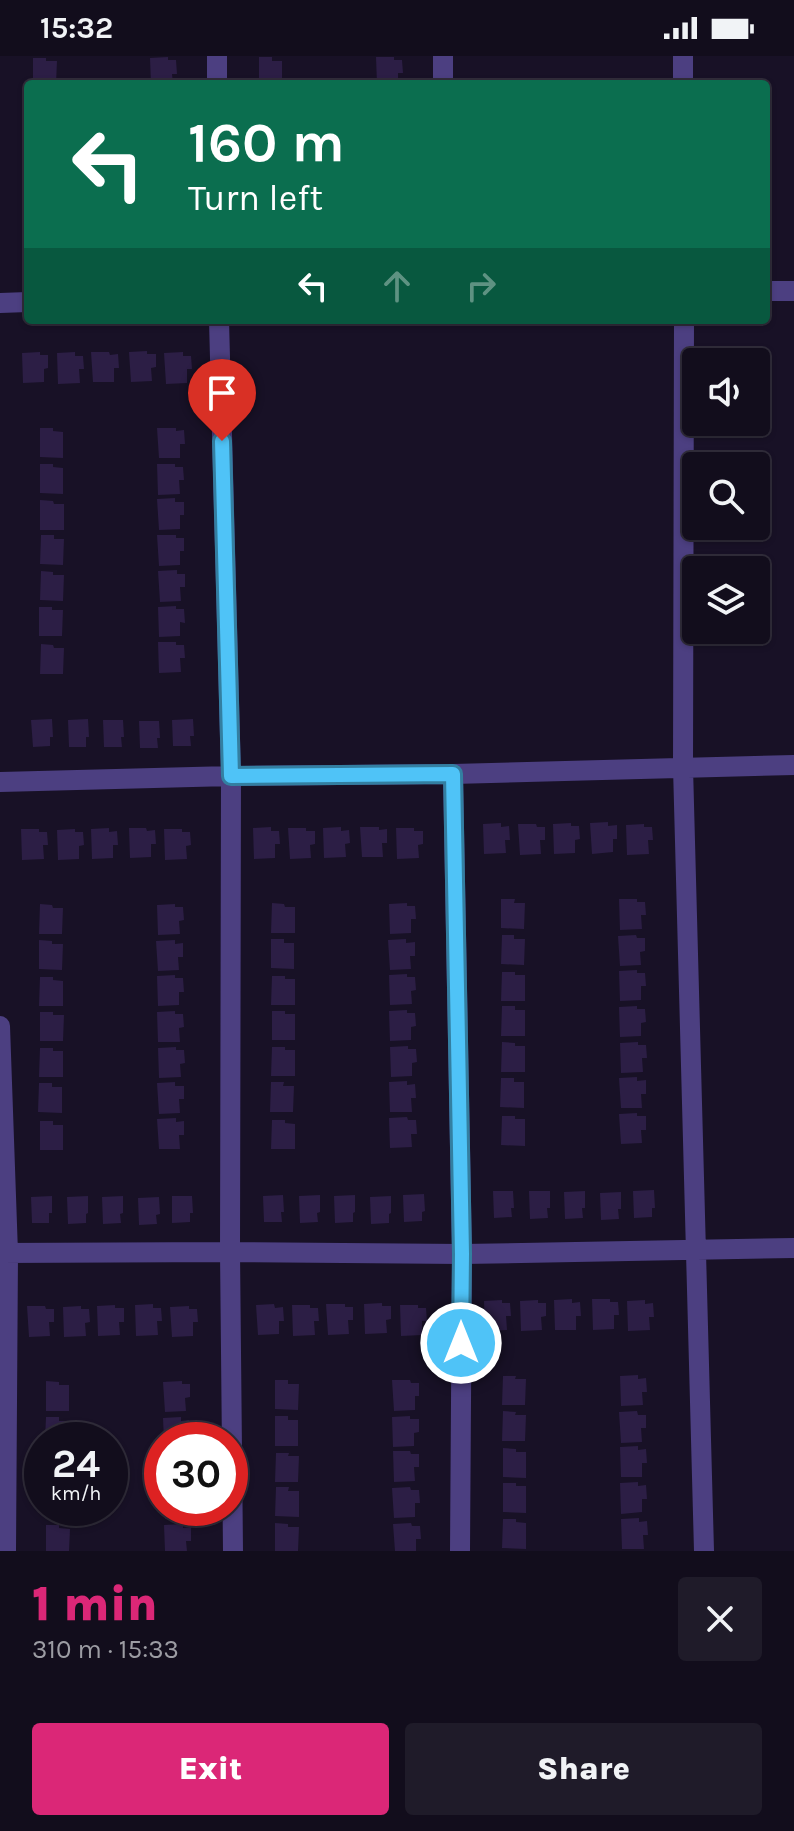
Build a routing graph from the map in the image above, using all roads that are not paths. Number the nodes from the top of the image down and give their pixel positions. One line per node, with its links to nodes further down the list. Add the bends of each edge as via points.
1 (217, 56): 4 (street)
2 (443, 56): 5 (street)
3 (683, 56): 6 (street)
4 (217, 80)
5 (443, 80)
6 (683, 80)
7 (770, 291): 8 (street)
8 (794, 291)
9 (24, 302): 10 (street)
10 (0, 303)
11 (219, 324): 16 (street)
12 (684, 324): 14 (street)
13 (794, 765): 14 (street)
14 (683, 767): 15 (street); 20 (street)
15 (453, 774): 16 (street); 23 (street)
16 (231, 776): 17 (street); 21 (street)
17 (0, 782)
18 (0, 1026): 22 (street)
19 (794, 1248): 20 (street)
20 (697, 1250): 23 (street); 27 (street)
21 (230, 1252): 22 (street); 23 (street); 25 (street)
22 (4, 1253): 24 (street)
23 (462, 1254): 26 (street)
24 (6, 1551)
25 (233, 1551)
26 (460, 1551)
27 (704, 1551)

